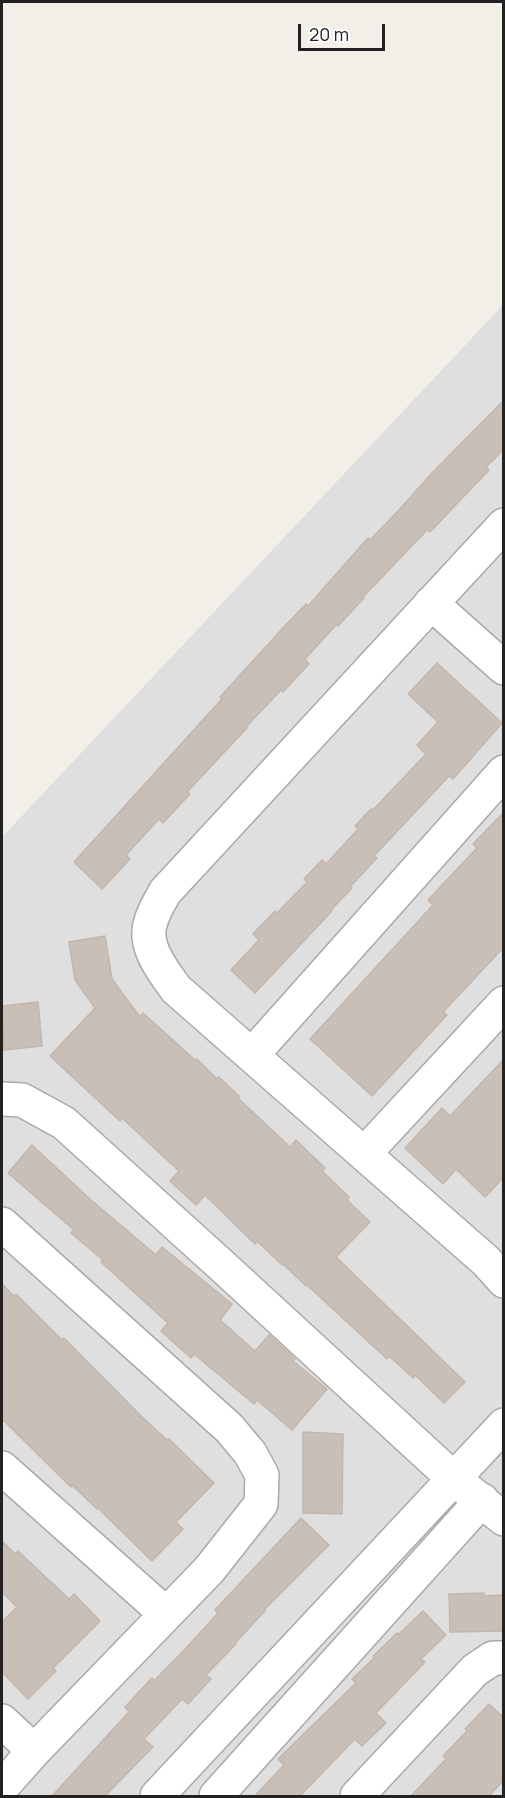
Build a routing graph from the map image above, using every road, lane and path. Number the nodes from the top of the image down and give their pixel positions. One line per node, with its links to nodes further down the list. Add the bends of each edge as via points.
1 (504, 525): 2 (street)
2 (431, 603): 3 (street); 6 (street, via 165,892 150,923 150,940 158,965 176,989)
3 (504, 668)
4 (504, 772): 6 (street)
5 (504, 1003): 8 (street)
6 (252, 1055): 8 (street)
7 (2, 1099): 13 (street, via 22,1100 64,1124)
8 (364, 1154): 10 (street)
9 (2, 1224): 15 (street, via 229,1428 262,1475 261,1504 209,1570)
10 (498, 1261)
11 (504, 1425): 13 (street)
12 (2, 1468): 15 (street)
13 (454, 1479): 14 (street); 20 (street)
14 (493, 1510): 21 (street)
15 (166, 1614): 18 (street)
16 (504, 1658): 22 (street, via 493,1658 475,1670)
17 (2, 1721): 18 (street)
18 (34, 1751): 19 (street)
19 (2, 1787)
20 (157, 1797)
21 (216, 1797)
22 (357, 1797)

